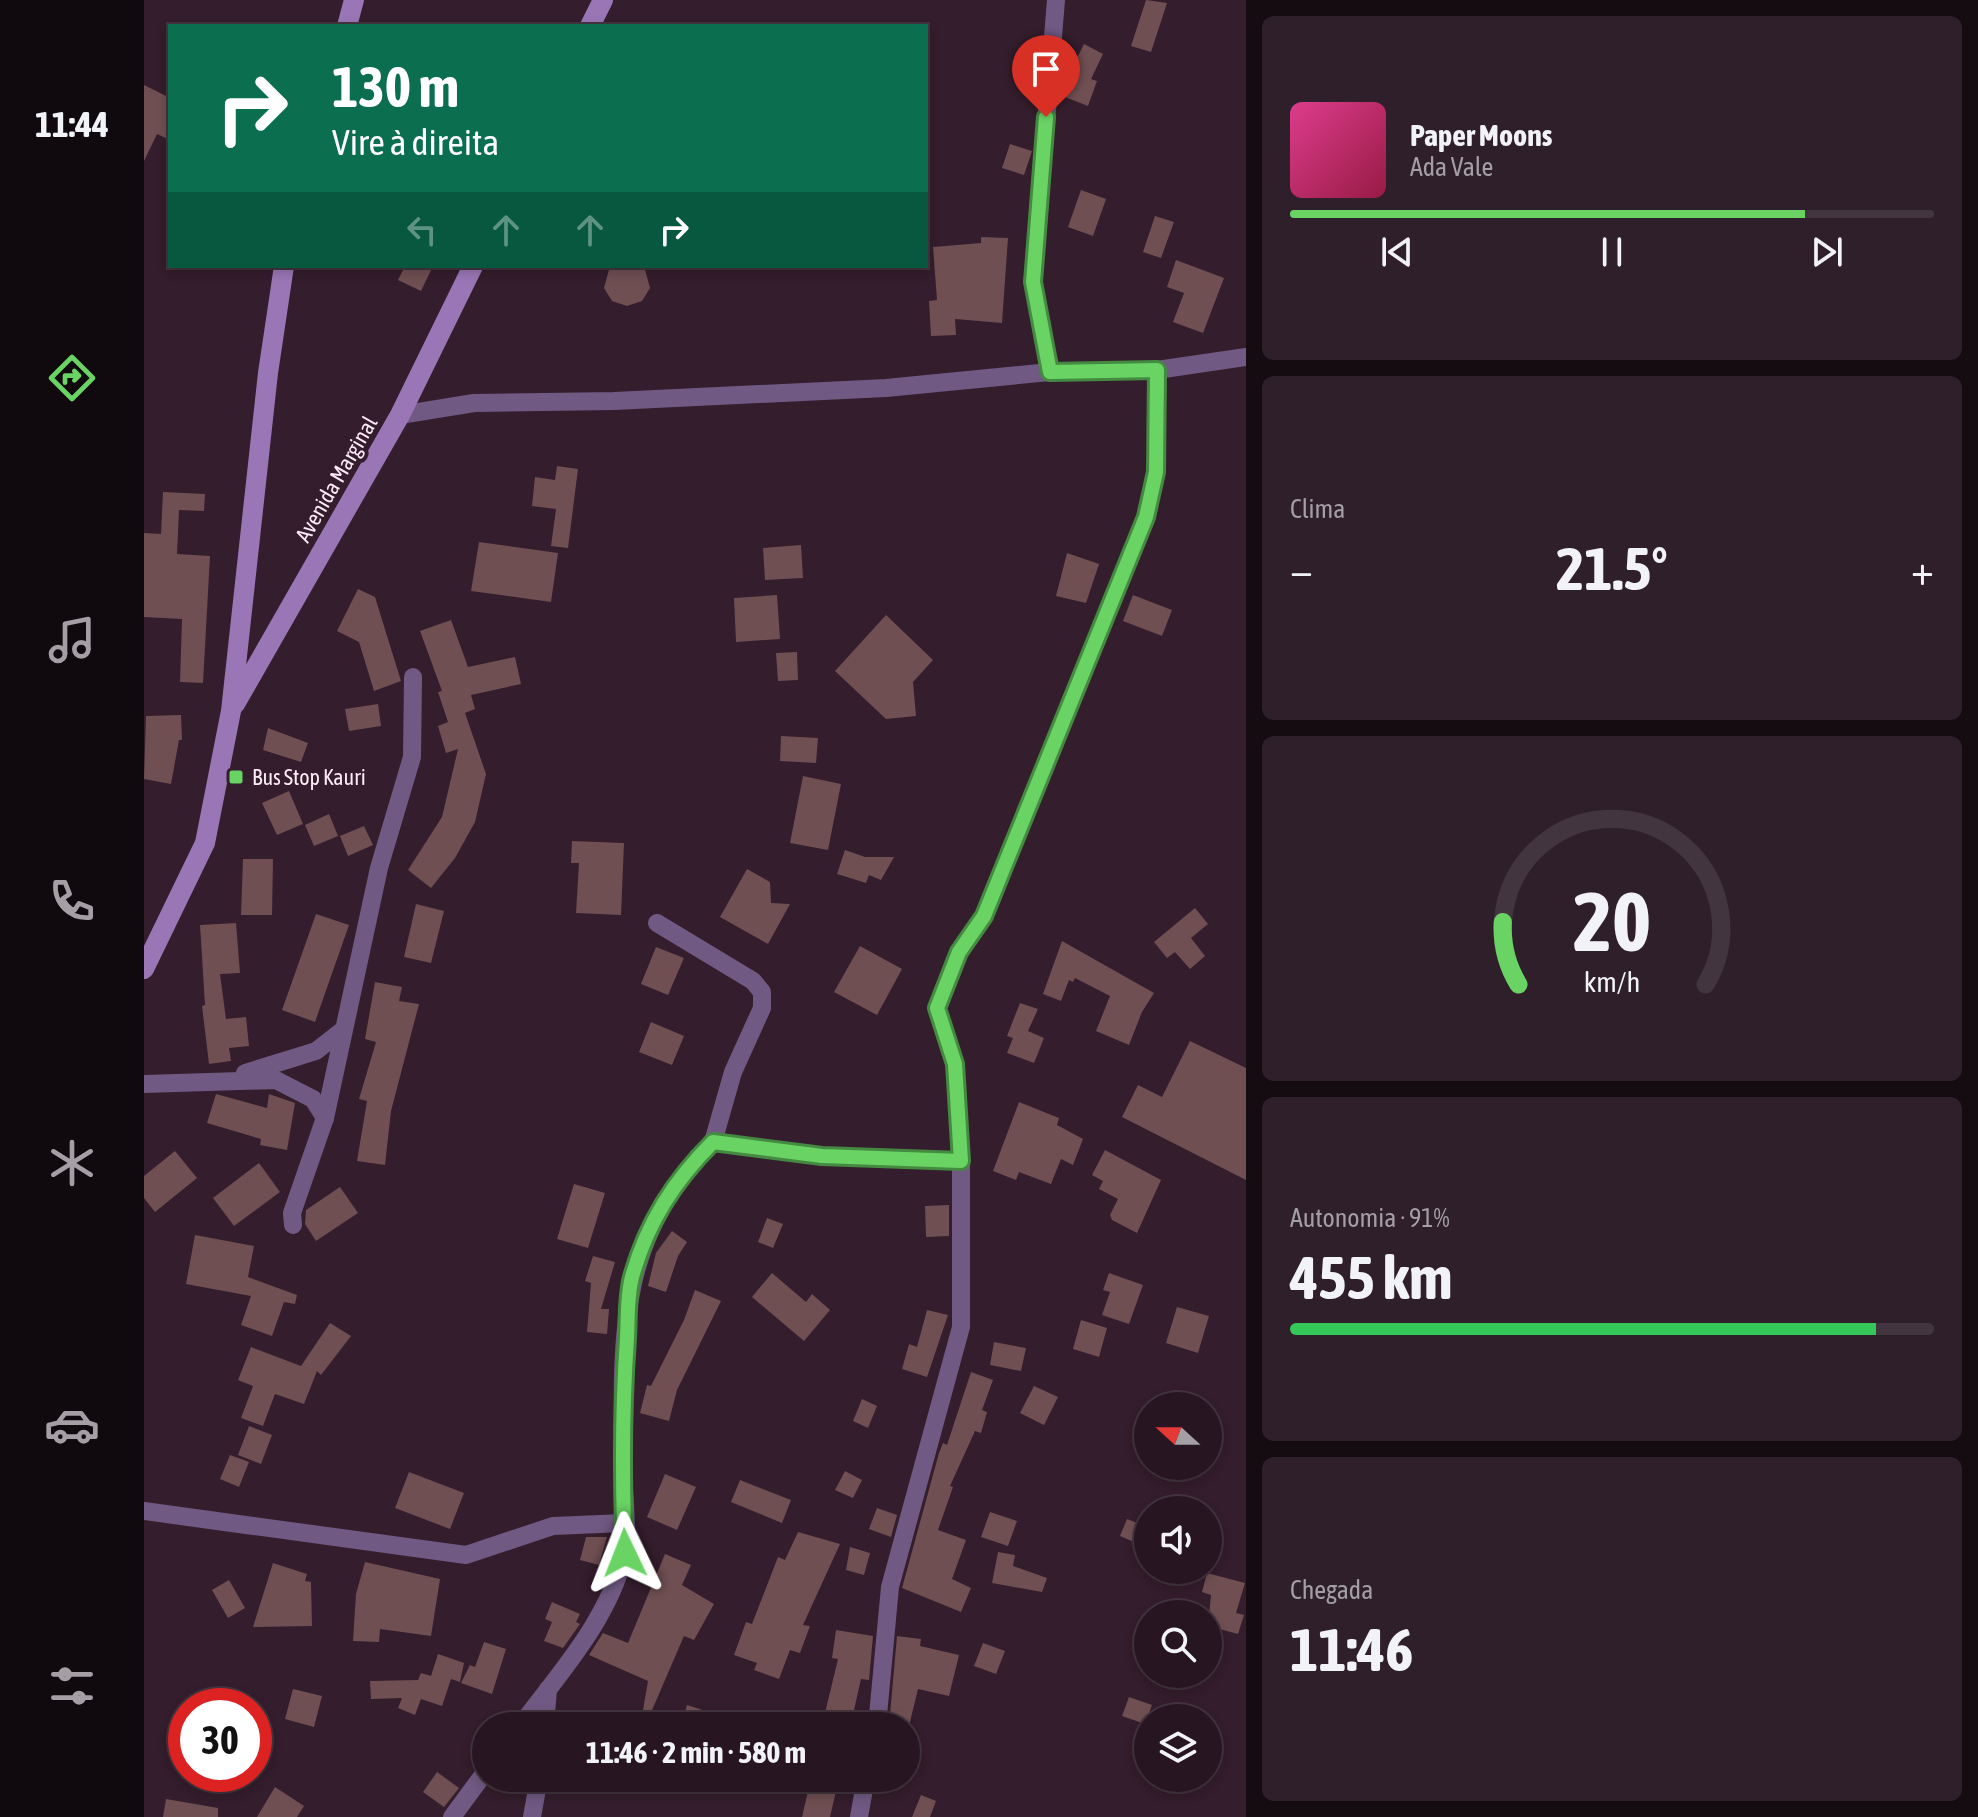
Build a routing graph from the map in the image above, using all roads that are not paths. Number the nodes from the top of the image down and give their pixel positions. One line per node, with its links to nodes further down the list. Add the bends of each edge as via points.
1 (354, 0): 4 (street)
2 (603, 0): 5 (street)
3 (1056, 0): 10 (street, via 1033,282)
4 (348, 24)
5 (591, 24)
6 (284, 268): 13 (street, Avenida Marginal)
7 (472, 268): 11 (street, Avenida Marginal)
8 (1246, 357): 9 (street)
9 (1157, 370): 10 (street); 21 (street, via 1156,472 1146,517 984,916 959,952 937,1008 955,1064)
10 (1050, 372): 11 (street, via 886,388 474,403)
11 (400, 415): 13 (street, Avenida Marginal)
12 (413, 677): 16 (street, via 412,757 379,868)
13 (231, 711): 15 (street, Avenida Marginal, via 205,843)
14 (657, 923): 20 (street, via 753,981 762,992 762,1008 733,1072)
15 (144, 969)
16 (343, 1030): 17 (street, via 316,1051); 19 (street)
17 (219, 1081): 18 (street); 19 (street, via 276,1080 313,1099)
18 (144, 1084)
19 (325, 1118): 22 (street, via 292,1213)
20 (713, 1142): 21 (street, via 822,1156); 24 (street, via 670,1189 631,1280 623,1399)
21 (961, 1161): 28 (street, via 961,1327 890,1587)
22 (293, 1225)
23 (144, 1511): 24 (street, via 466,1555 553,1526)
24 (624, 1523): 25 (street, via 625,1553 607,1606)
25 (548, 1688): 26 (street); 27 (street)
26 (530, 1712)
27 (546, 1712)
28 (878, 1712)
29 (472, 1790): 32 (street)
30 (536, 1792): 33 (street)
31 (863, 1792): 34 (street)
32 (452, 1817)
33 (532, 1817)
34 (859, 1817)

